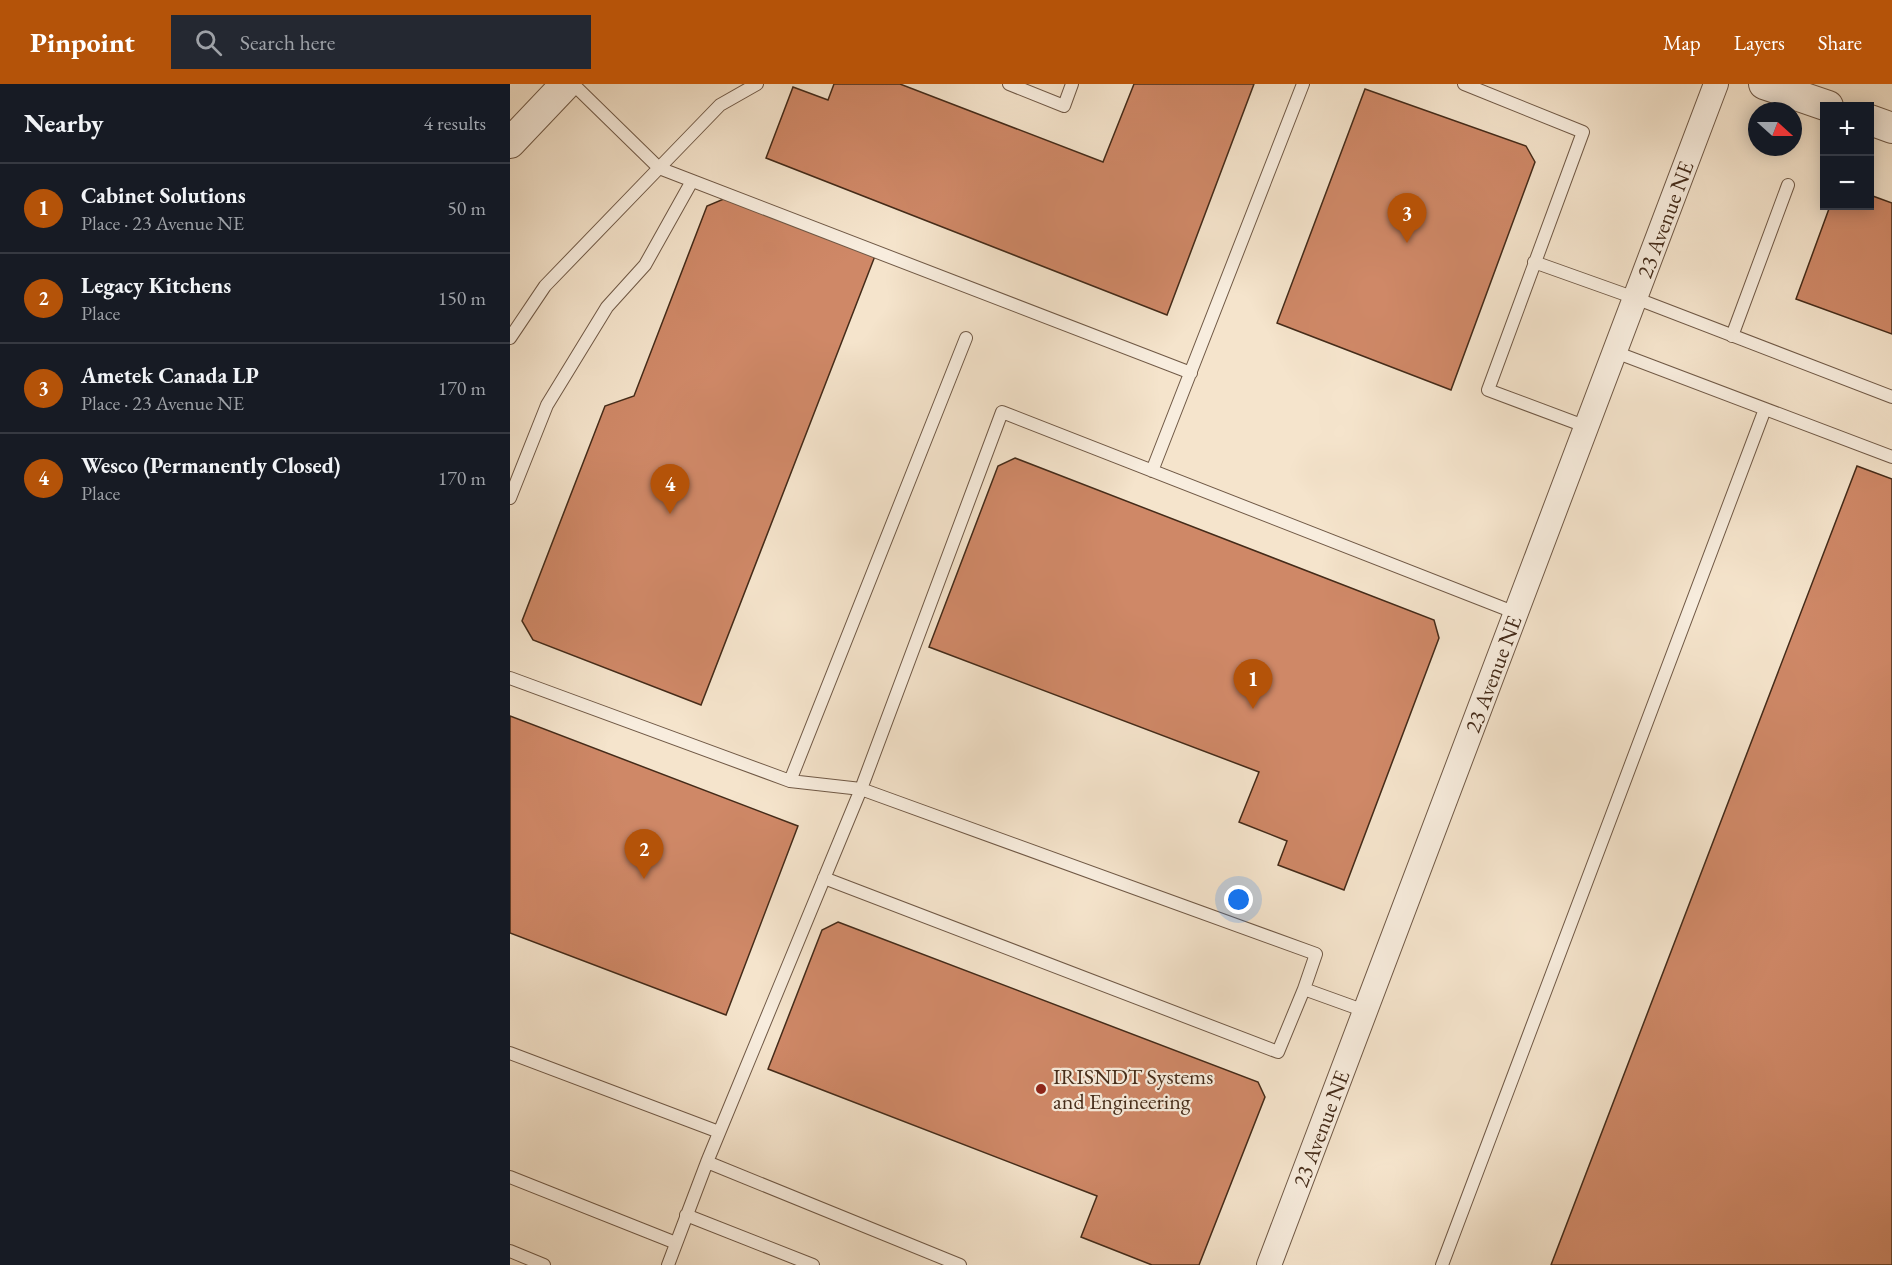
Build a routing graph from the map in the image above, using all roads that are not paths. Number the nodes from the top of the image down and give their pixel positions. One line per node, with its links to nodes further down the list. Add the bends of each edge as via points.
1 (566, 84): 13 (street)
2 (573, 84): 14 (lane)
3 (756, 84): 14 (lane, via 720,105)
4 (1009, 84): 5 (lane, via 1064,106)
5 (1072, 84)
6 (1303, 84): 23 (lane)
7 (1464, 84): 17 (lane, via 1583,132)
8 (1716, 84): 18 (street, 23 Avenue NE)
9 (1764, 84): 10 (street)
10 (1820, 104)
11 (1874, 122): 12 (street)
12 (1892, 128)
13 (510, 143)
14 (659, 168): 15 (lane); 20 (lane, via 545,286)
15 (692, 181): 23 (lane); 29 (lane, via 645,265 607,307 547,405)
16 (1788, 185): 19 (lane)
17 (1534, 262): 18 (lane); 26 (lane, via 1488,390)
18 (1635, 298): 19 (lane); 22 (street, 23 Avenue NE)
19 (1732, 336): 24 (lane)
20 (510, 338)
21 (966, 338): 32 (lane)
22 (1615, 352): 25 (lane); 26 (street, 23 Avenue NE)
23 (1191, 373): 28 (lane)
24 (1892, 397)
25 (1765, 409): 27 (lane); 49 (lane)
26 (1587, 427): 30 (street, 23 Avenue NE)
27 (1892, 457)
28 (1152, 471): 30 (lane); 33 (lane, via 1002,412)
29 (510, 498)
30 (1516, 613): 36 (street, 23 Avenue NE)
31 (510, 678): 32 (lane)
32 (790, 781): 33 (lane)
33 (861, 789): 34 (lane); 35 (lane, via 1316,954)
34 (824, 878): 35 (lane, via 1278,1052); 38 (lane)
35 (1304, 989): 36 (lane)
36 (1365, 1011): 48 (street, 23 Avenue NE)
37 (510, 1053): 38 (lane)
38 (719, 1132): 39 (lane)
39 (707, 1162): 41 (lane); 47 (lane)
40 (510, 1177): 42 (lane)
41 (686, 1215): 42 (lane); 46 (lane)
42 (676, 1243): 45 (lane)
43 (510, 1251): 44 (lane)
44 (544, 1265)
45 (668, 1265)
46 (813, 1265)
47 (960, 1265)
48 (1269, 1265)
49 (1442, 1265)

